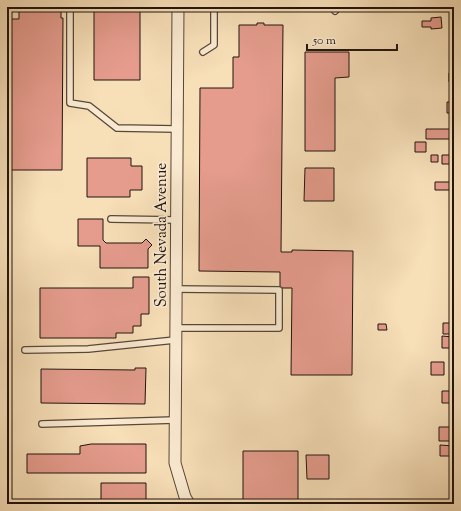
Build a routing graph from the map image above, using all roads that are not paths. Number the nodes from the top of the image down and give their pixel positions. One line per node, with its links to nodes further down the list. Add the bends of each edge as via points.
1 (70, 7): 5 (lane, via 70,103 89,106 117,128)
2 (178, 7): 5 (street, South Nevada Avenue)
3 (214, 7): 4 (lane, via 214,45)
4 (202, 52)
5 (176, 129): 7 (street, South Nevada Avenue)
6 (111, 219): 7 (lane)
7 (176, 220): 8 (street, South Nevada Avenue)
8 (175, 289): 9 (street, South Nevada Avenue); 9 (lane, via 279,290 279,328)
9 (176, 328): 10 (street, South Nevada Avenue)
10 (175, 340): 11 (lane, via 88,349); 12 (street, South Nevada Avenue)
11 (25, 350)
12 (175, 420): 13 (lane); 14 (street, South Nevada Avenue, via 175,463)
13 (42, 424)
14 (189, 504)

